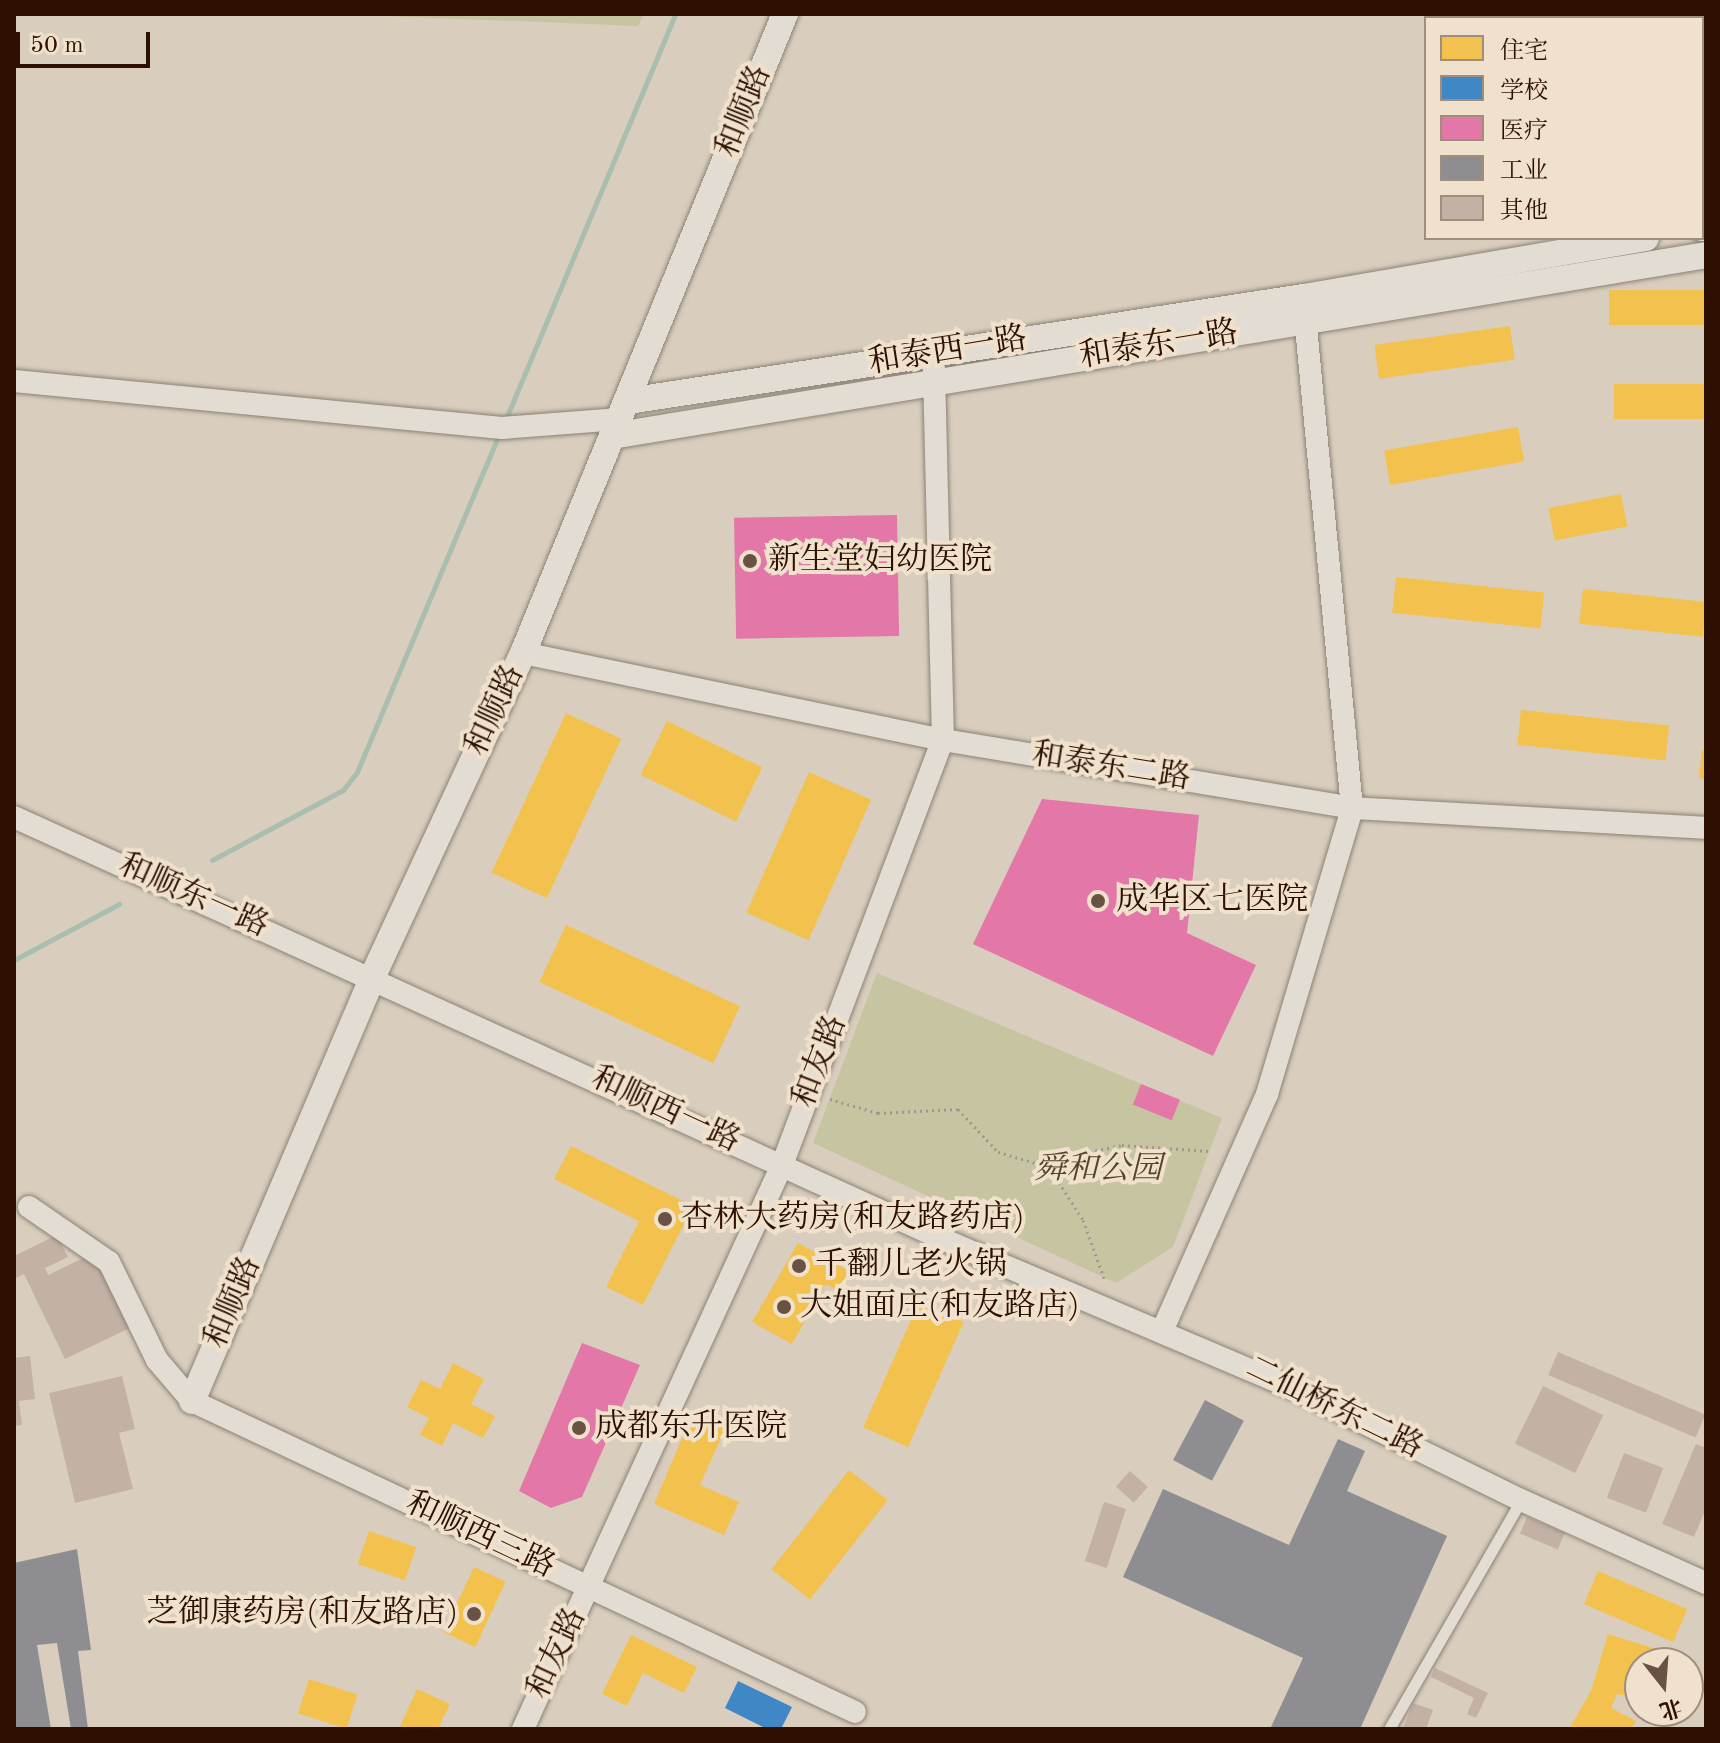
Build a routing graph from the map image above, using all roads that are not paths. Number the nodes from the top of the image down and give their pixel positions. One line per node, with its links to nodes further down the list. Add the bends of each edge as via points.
1 (785, 14): 8 (street, 和顺路)
2 (1636, 240): 4 (street, 和泰西一路)
3 (1706, 255): 4 (street, 和泰东一路)
4 (1304, 310): 5 (street, 和泰西一路); 7 (street, 和泰东一路); 11 (street)
5 (932, 355): 7 (street, 和友路); 8 (street, 和泰西一路)
6 (14, 381): 8 (street, via 502,428)
7 (936, 382): 8 (street, 和泰东一路); 10 (street, 和友路)
8 (620, 419): 9 (street, 和顺路)
9 (523, 653): 10 (street, 和泰东二路); 14 (street, 和顺路)
10 (943, 740): 11 (street, 和泰东二路); 15 (street, 和友路)
11 (1352, 808): 13 (street, 和泰东二路); 18 (street, via 1267,1094)
12 (14, 817): 14 (street, 和顺东一路)
13 (1706, 828)
14 (372, 978): 15 (street, 和顺西一路); 19 (street, 和顺路)
15 (782, 1165): 17 (street, 和顺西一路); 22 (street, 和友路)
16 (29, 1207): 19 (street, via 109,1262 157,1360)
17 (958, 1246): 18 (street, 二仙桥东二路)
18 (1163, 1329): 20 (street, 二仙桥东二路)
19 (192, 1401): 22 (street, 和顺西三路)
20 (1521, 1500): 21 (street, 二仙桥东二路); 25 (lane)
21 (1706, 1583)
22 (589, 1587): 23 (street, 和顺西三路); 24 (street, 和友路)
23 (855, 1712)
24 (523, 1729)
25 (1389, 1729)

